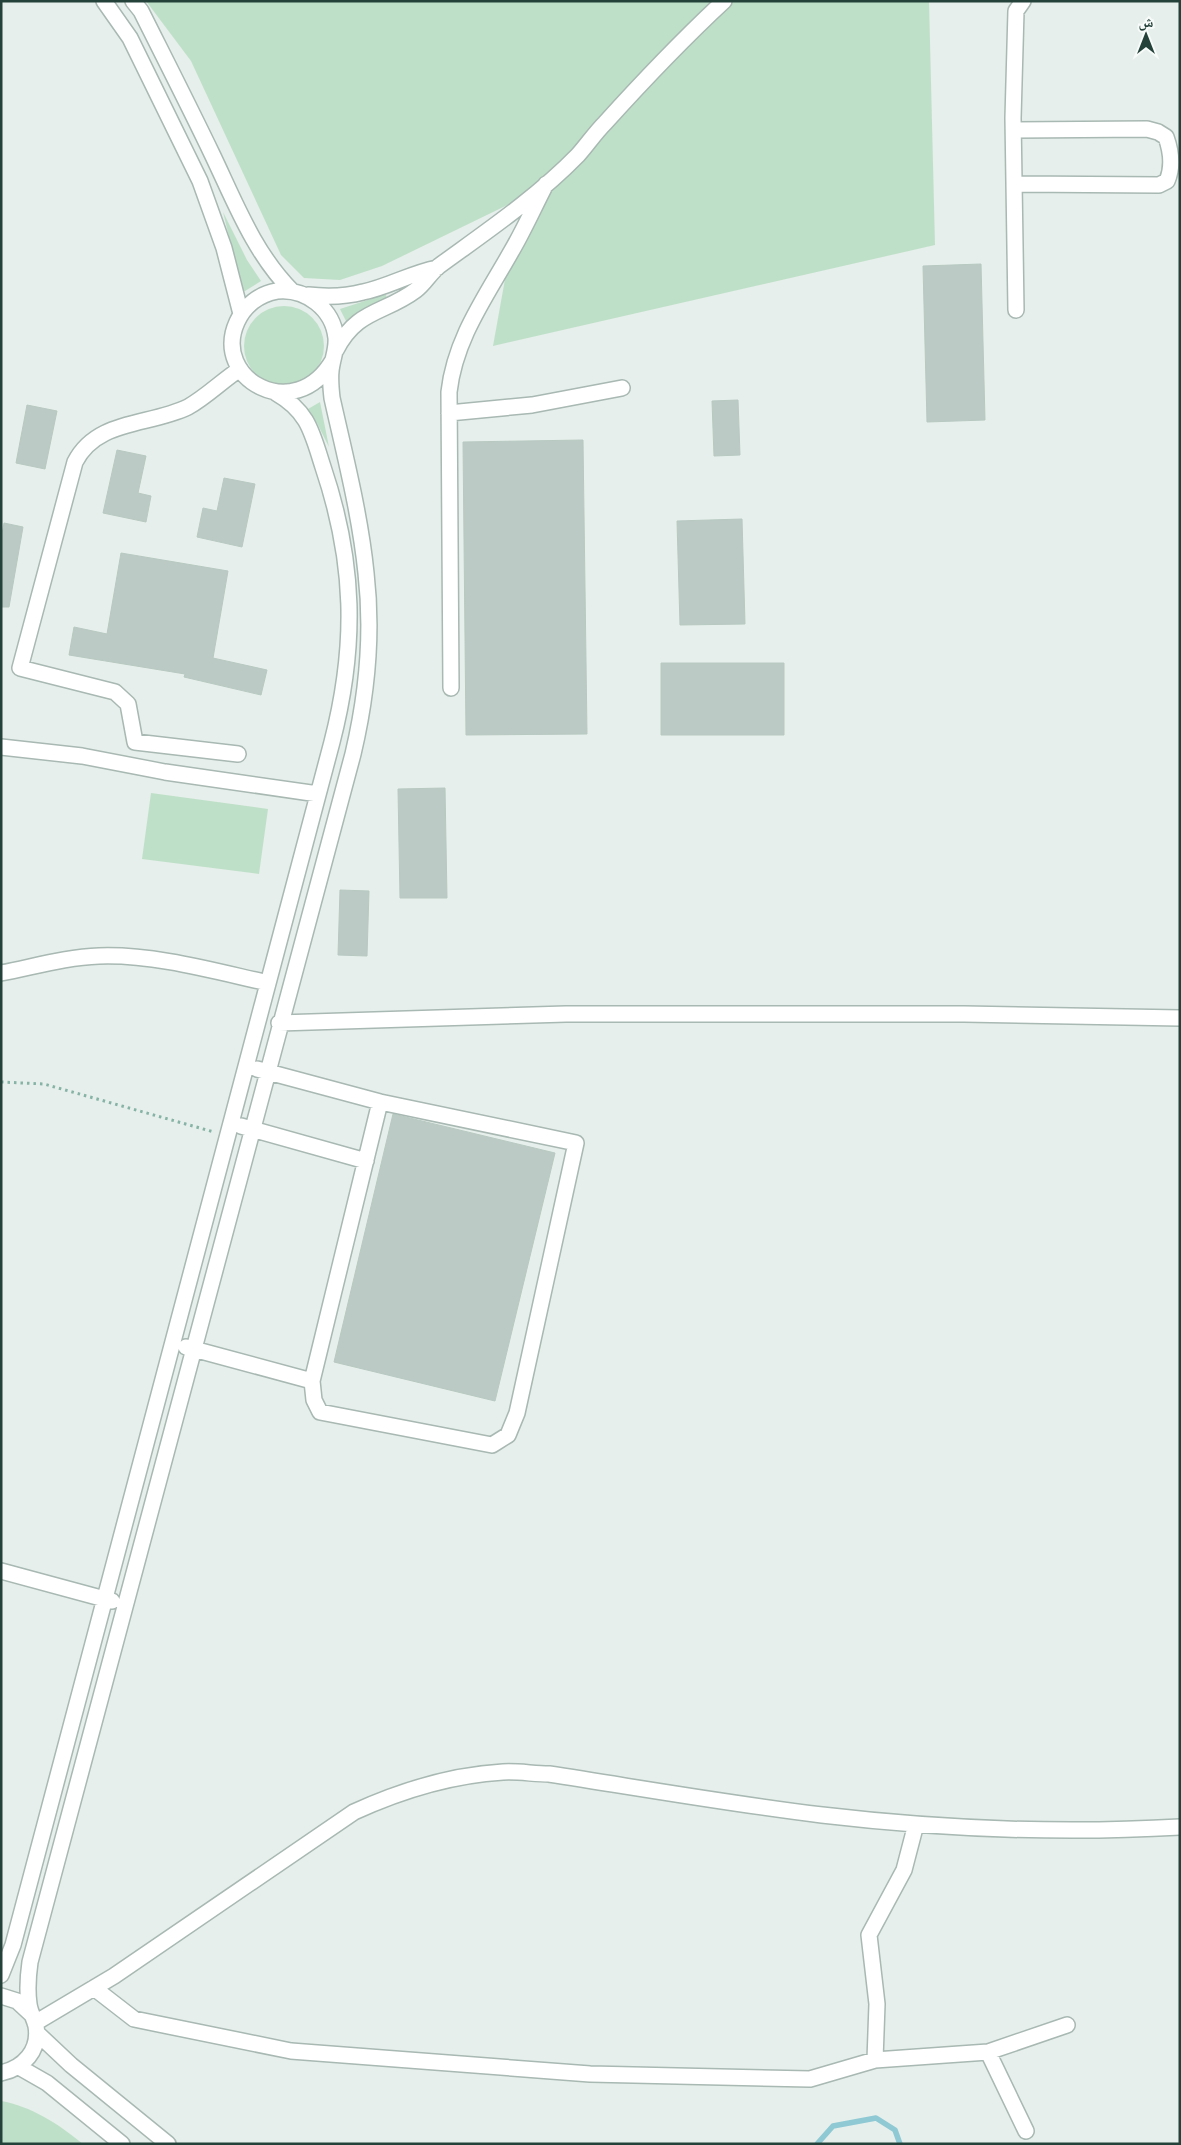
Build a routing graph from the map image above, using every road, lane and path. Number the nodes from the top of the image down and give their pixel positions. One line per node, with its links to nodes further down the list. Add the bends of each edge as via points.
1 (104, 1): 11 (street, via 130,38 200,181 224,248)
2 (133, 1): 9 (street, via 186,100 250,234 273,270)
3 (724, 1): 6 (street, via 671,52 578,155)
4 (1023, 1): 5 (street, via 1016,11)
5 (1014, 130): 7 (street); 7 (street, via 1147,129 1158,132 1166,137 1170,149 1171,174 1159,185)
6 (546, 184): 8 (street, via 508,218); 16 (street, via 512,251 469,323 452,367)
7 (1014, 184): 10 (street)
8 (437, 268): 9 (street, via 363,292 325,297); 12 (street, via 414,291 358,321 341,340)
9 (299, 293): 11 (street, via 277,291 262,296); 12 (street, via 318,303 330,318 336,338)
10 (1016, 310)
11 (241, 314): 13 (street, via 233,341 234,356)
12 (334, 355): 15 (street, via 326,372 310,386 289,393); 24 (street, via 332,398 366,573 368,669 353,754)
13 (240, 369): 15 (street, via 261,388); 19 (street, via 188,406 161,418 111,430 93,439 80,451 20,668 115,692 128,704 135,742)
14 (622, 388): 16 (street, via 532,405)
15 (275, 392): 20 (street, via 297,407 310,427 337,508 347,568 349,630 344,687)
16 (449, 412): 17 (street)
17 (451, 688)
18 (1, 747): 20 (street, via 82,756)
19 (238, 754)
20 (318, 794): 22 (street)
21 (1, 973): 22 (street, via 90,957 128,956)
22 (268, 983): 25 (street)
23 (1180, 1018): 24 (street, via 955,1014 566,1014)
24 (279, 1023): 26 (street)
25 (246, 1066): 26 (street); 30 (street)
26 (267, 1071): 28 (street); 29 (street)
27 (1, 1082): 30 (path, via 44,1084)
28 (380, 1102): 31 (street); 34 (street, via 576,1143 517,1413 508,1435 492,1445 320,1412 314,1400)
29 (252, 1129): 30 (street); 31 (street); 33 (street)
30 (229, 1130): 32 (street)
31 (366, 1161): 34 (street)
32 (172, 1344): 33 (street); 36 (street)
33 (194, 1349): 34 (street); 37 (street)
34 (312, 1381)
35 (1, 1571): 36 (street)
36 (105, 1598): 37 (street); 40 (street, via 13,1945)
37 (126, 1604): 43 (street, via 30,1962 28,1991)
38 (916, 1824): 39 (street, via 1024,1831); 41 (street, via 821,1815 549,1774 504,1772 466,1776 389,1796 354,1812); 46 (street, via 904,1870 869,1935 877,2004)
39 (1180, 1827)
40 (1, 1975)
41 (94, 1988): 43 (street); 46 (street, via 134,2018 292,2051 590,2074 810,2079)
42 (1, 1996): 43 (street, via 17,2001)
43 (34, 2023): 47 (street, via 32,2052); 51 (street, via 71,2065)
44 (1067, 2025): 45 (street)
45 (988, 2052): 46 (street); 49 (street)
46 (876, 2060)
47 (19, 2067): 48 (street); 50 (street, via 47,2083)
48 (1, 2073)
49 (1026, 2132)
50 (122, 2144)
51 (168, 2144)

